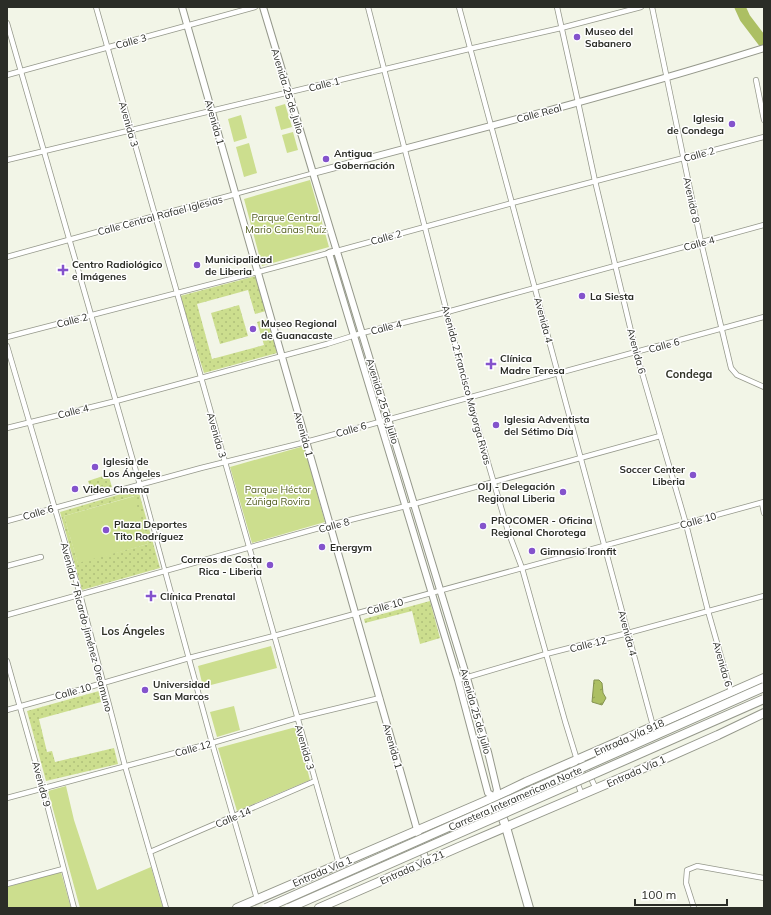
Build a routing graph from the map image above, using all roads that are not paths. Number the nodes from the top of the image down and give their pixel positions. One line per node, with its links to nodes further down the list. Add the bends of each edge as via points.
1 (96, 7): 13 (street, Avenida 3)
2 (182, 7): 11 (street, Avenida 1)
3 (255, 7): 11 (street, Calle 3)
4 (263, 7): 21 (street, Avenida 25 de Julio)
5 (368, 7): 16 (street, Avenida 2 Francisco Mayorga Rivas)
6 (459, 7): 15 (street, Avenida 4)
7 (557, 7): 12 (street, Avenida 6)
8 (641, 7): 12 (street, Calle 1)
9 (652, 7): 19 (street, Avenida 8)
10 (7, 23): 17 (street)
11 (188, 25): 13 (street, Calle 3); 23 (street, Avenida 1)
12 (561, 28): 15 (street, Calle 1); 22 (street, Avenida 6)
13 (107, 47): 17 (street, Calle 3); 26 (street, Avenida 3)
14 (764, 48): 19 (street, Calle Real)
15 (469, 49): 16 (street, Calle 1); 25 (street, Avenida 4)
16 (384, 69): 21 (street, Calle 1); 28 (street, Avenida 2 Francisco Mayorga Rivas)
17 (21, 71): 18 (street, Calle 3); 29 (street)
18 (7, 75)
19 (666, 77): 22 (street, Calle Real); 30 (street, Avenida 8)
20 (756, 80): 24 (street)
21 (288, 92): 23 (street, Calle 1); 32 (street, Avenida 25 de Julio)
22 (578, 102): 25 (street, Calle Real); 33 (street, Avenida 6)
23 (212, 111): 26 (street, Calle 1); 34 (street, Avenida 1)
24 (764, 120)
25 (490, 126): 28 (street, Calle Real); 35 (street, Avenida 4)
26 (131, 130): 29 (street, Calle 1); 36 (street, Avenida 3)
27 (764, 137): 30 (street, Calle 2)
28 (405, 150): 32 (street, Calle Real); 38 (street, Avenida 2 Francisco Mayorga Rivas)
29 (44, 151): 31 (street, Calle 1); 39 (street)
30 (683, 158): 33 (street, Calle 2); 40 (street, Avenida 8)
31 (7, 160)
32 (313, 173): 34 (street, Calle Central Rafael Iglesias); 41 (street, Avenida 25 de Julio)
33 (595, 181): 35 (street, Calle 2); 44 (street, Avenida 6)
34 (236, 194): 36 (street, Calle Central Rafael Iglesias); 45 (street, Avenida 1)
35 (512, 203): 38 (street, Calle 2); 46 (street, Avenida 4)
36 (155, 216): 39 (street, Calle Central Rafael Iglesias); 47 (street, Avenida 3)
37 (764, 225): 40 (street, Calle 4)
38 (425, 227): 41 (street, Calle 2); 48 (street, Avenida 2 Francisco Mayorga Rivas)
39 (70, 240): 43 (street, Calle Central Rafael Iglesias); 49 (street)
40 (701, 242): 44 (street, Calle 4); 51 (street, Avenida 8)
41 (337, 251): 42 (street, Calle 2); 52 (street, Avenida 25 de Julio)
42 (329, 253): 45 (street, Calle 2); 53 (street, Avenida 25 de Julio)
43 (7, 257)
44 (615, 266): 46 (street, Calle 4); 56 (street, Avenida 6)
45 (258, 272): 47 (street, Calle 2); 57 (street, Avenida 1)
46 (535, 288): 48 (street, Calle 4); 58 (street, Avenida 4)
47 (177, 293): 49 (street, Calle 2); 59 (street, Avenida 3)
48 (447, 312): 52 (street, Calle 4); 61 (street, Avenida 2 Francisco Mayorga Rivas)
49 (91, 315): 54 (street, Calle 2); 62 (street)
50 (764, 318): 51 (street, Calle 6)
51 (721, 329): 56 (street, Calle 6); 60 (street, Avenida 8, via 731,368 737,375)
52 (362, 333): 53 (street, Calle 4); 63 (street, Avenida 25 de Julio)
53 (353, 336): 57 (street, Calle 4); 64 (street, Avenida 25 de Julio)
54 (7, 337)
55 (7, 346): 65 (street, Avenida 7 Ricardo Jiménez Oreamuno)
56 (636, 352): 58 (street, Calle 6); 67 (street, Avenida 6)
57 (282, 356): 59 (street, Calle 4); 68 (street, Avenida 1)
58 (558, 374): 61 (street, Calle 6); 69 (street, Avenida 4)
59 (201, 378): 62 (street, Calle 4); 70 (street, Avenida 3)
60 (764, 387)
61 (470, 398): 63 (street, Calle 6); 71 (street, Avenida 2 Francisco Mayorga Rivas)
62 (116, 400): 65 (street, Calle 4); 72 (street)
63 (388, 419): 64 (street, Calle 6); 74 (street, Avenida 25 de Julio)
64 (379, 421): 68 (street, Calle 6); 75 (street, Avenida 25 de Julio)
65 (29, 422): 66 (street, Calle 4); 76 (street, Avenida 7 Ricardo Jiménez Oreamuno)
66 (7, 428)
67 (660, 436): 69 (street, Calle 8); 79 (street, Avenida 6)
68 (306, 442): 70 (street, Calle 6); 80 (street, Avenida 1)
69 (581, 458): 71 (street, Calle 8); 81 (street, Avenida 4)
70 (225, 462): 72 (street, Calle 6); 82 (street, Avenida 3)
71 (494, 482): 74 (street, Calle 8); 85 (street, Avenida 2 Francisco Mayorga Rivas)
72 (140, 485): 76 (street, Calle 6); 86 (street)
73 (763, 503): 77 (street); 79 (street, Calle 10)
74 (414, 504): 75 (street, Calle 8); 87 (street, Avenida 25 de Julio)
75 (405, 506): 80 (street, Calle 8); 88 (street, Avenida 25 de Julio)
76 (54, 508): 78 (street, Calle 6); 89 (street, Avenida 7 Ricardo Jiménez Oreamuno)
77 (764, 513)
78 (7, 521)
79 (686, 524): 81 (street, Calle 10); 91 (street, Avenida 6)
80 (330, 525): 82 (street, Calle 8); 92 (street, Avenida 1)
81 (604, 545): 85 (street, Calle 10); 94 (street, Avenida 4)
82 (249, 548): 86 (street, Calle 8); 95 (street, Avenida 3)
83 (41, 557): 84 (street)
84 (7, 566)
85 (522, 568): 87 (street, Calle 10); 96 (street, Avenida 2 Francisco Mayorga Rivas)
86 (165, 571): 89 (street, Calle 8); 97 (street)
87 (440, 591): 88 (street, Calle 10); 99 (street, Avenida 25 de Julio)
88 (432, 593): 92 (street, Calle 10); 101 (street, Avenida 25 de Julio)
89 (80, 594): 93 (street, Calle 8); 102 (street, Avenida 7 Ricardo Jiménez Oreamuno)
90 (764, 596): 91 (street, Calle 12)
91 (708, 611): 94 (street, Calle 12); 104 (street, Avenida 6)
92 (355, 614): 95 (street, Calle 10); 105 (street, Avenida 1)
93 (7, 615)
94 (628, 633): 96 (street, Calle 12); 111 (street, Avenida 4)
95 (274, 636): 97 (street, Calle 10); 110 (street, Avenida 3)
96 (546, 654): 99 (street, Calle 12); 113 (street, Avenida 2 Francisco Mayorga Rivas)
97 (189, 658): 102 (street, Calle 10); 112 (street)
98 (7, 661): 107 (street, Avenida 9)
99 (467, 678): 101 (street, Calle 12); 119 (street, Avenida 25 de Julio, via 488,752 497,790)
100 (764, 678): 104 (main road, Entrada Vía 918)
101 (458, 680): 119 (street, Avenida 25 de Julio, via 488,793)
102 (103, 683): 107 (street, Calle 10); 114 (street, Avenida 7 Ricardo Jiménez Oreamuno)
103 (764, 687): 134 (main road, Carretera Interamericana Norte, bridge)
104 (731, 692): 111 (main road, Entrada Vía 918)
105 (380, 698): 110 (street, Calle 12); 123 (street, Avenida 1)
106 (764, 699): 135 (main road, Carretera Interamericana Norte, bridge)
107 (20, 706): 108 (street, Calle 10); 116 (street, Avenida 9)
108 (7, 710)
109 (763, 715): 117 (main road, Entrada Vía 1)
110 (297, 718): 112 (street, Calle 12); 115 (street, Avenida 3)
111 (653, 726): 113 (main road, Entrada Vía 918)
112 (212, 743): 114 (street, Calle 12); 121 (street)
113 (577, 760): 117 (street, via 584,763); 118 (street, via 572,769); 119 (main road, Entrada Vía 918)
114 (125, 766): 116 (street, Calle 12); 124 (street, Avenida 7 Ricardo Jiménez Oreamuno)
115 (315, 782): 121 (street, Calle 14); 126 (street, Avenida 3)
116 (43, 789): 120 (street, Calle 12); 127 (street, Avenida 9)
117 (596, 789): 118 (main road, Entrada Vía 1)
118 (582, 795): 122 (main road, Entrada Vía 1)
119 (495, 796): 122 (main road, Avenida 25 de Julio); 123 (main road, Entrada Vía 1)
120 (7, 798)
121 (233, 817): 124 (street, Calle 14); 130 (street)
122 (506, 827): 125 (main road, Entrada Vía 21); 137 (main road, Avenida 25 de Julio)
123 (417, 830): 125 (street, Avenida 1); 126 (main road, Entrada Vía 1)
124 (150, 852): 132 (street, Avenida 7 Ricardo Jiménez Oreamuno)
125 (426, 861): 136 (main road, Entrada Vía 21)
126 (339, 864): 130 (main road, Entrada Vía 1)
127 (63, 869): 129 (street); 131 (street, Avenida 9)
128 (764, 878): 138 (street, via 697,866 687,870 686,882)
129 (7, 884)
130 (257, 899): 133 (main road, Entrada Vía 1)
131 (74, 908)
132 (166, 908)
133 (237, 908)
134 (266, 908)
135 (289, 908)
136 (319, 908)
137 (529, 908)
138 (694, 908)

